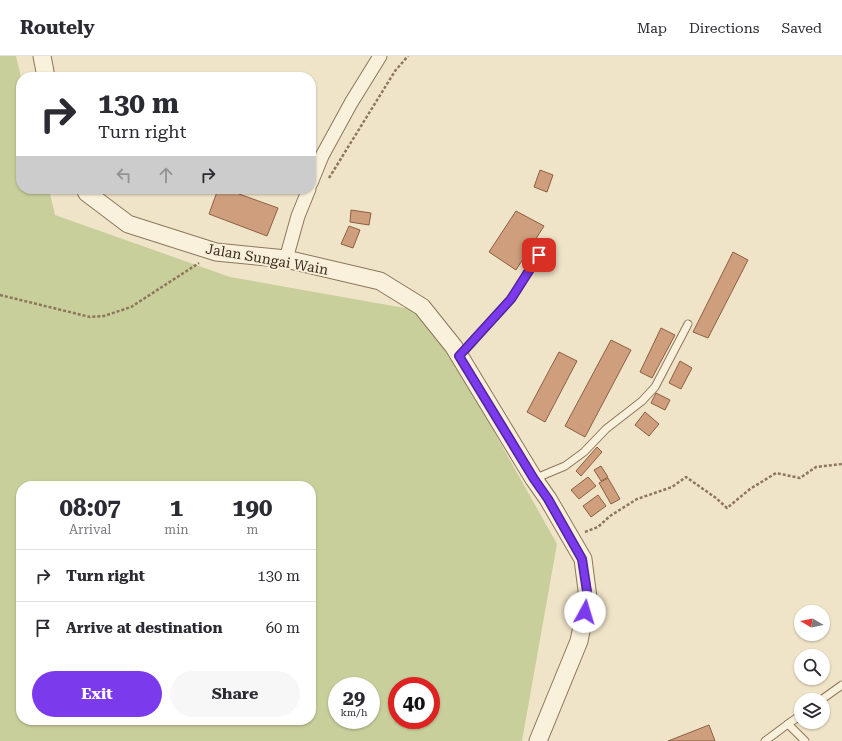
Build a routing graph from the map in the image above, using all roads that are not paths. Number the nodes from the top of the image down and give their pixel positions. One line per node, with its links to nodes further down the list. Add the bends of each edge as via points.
1 (42, 56): 3 (street)
2 (380, 56): 4 (street)
3 (45, 72)
4 (316, 171)
5 (88, 194): 8 (street, Jalan Sungai Wain, via 128,224 216,252)
6 (307, 194): 8 (street)
7 (539, 255): 10 (lane, via 511,299)
8 (286, 259): 10 (street, Jalan Sungai Wain, via 380,281 422,307)
9 (688, 324): 11 (lane, via 655,387 642,401 565,466)
10 (459, 356): 11 (street, Jalan Sungai Wain)
11 (534, 479): 16 (street, Jalan Sungai Wain, via 582,559 588,598 579,641)
12 (842, 685): 13 (lane)
13 (830, 694)
14 (794, 720): 15 (lane)
15 (788, 724): 17 (lane); 18 (lane)
16 (538, 741)
17 (765, 741)
18 (805, 741)

